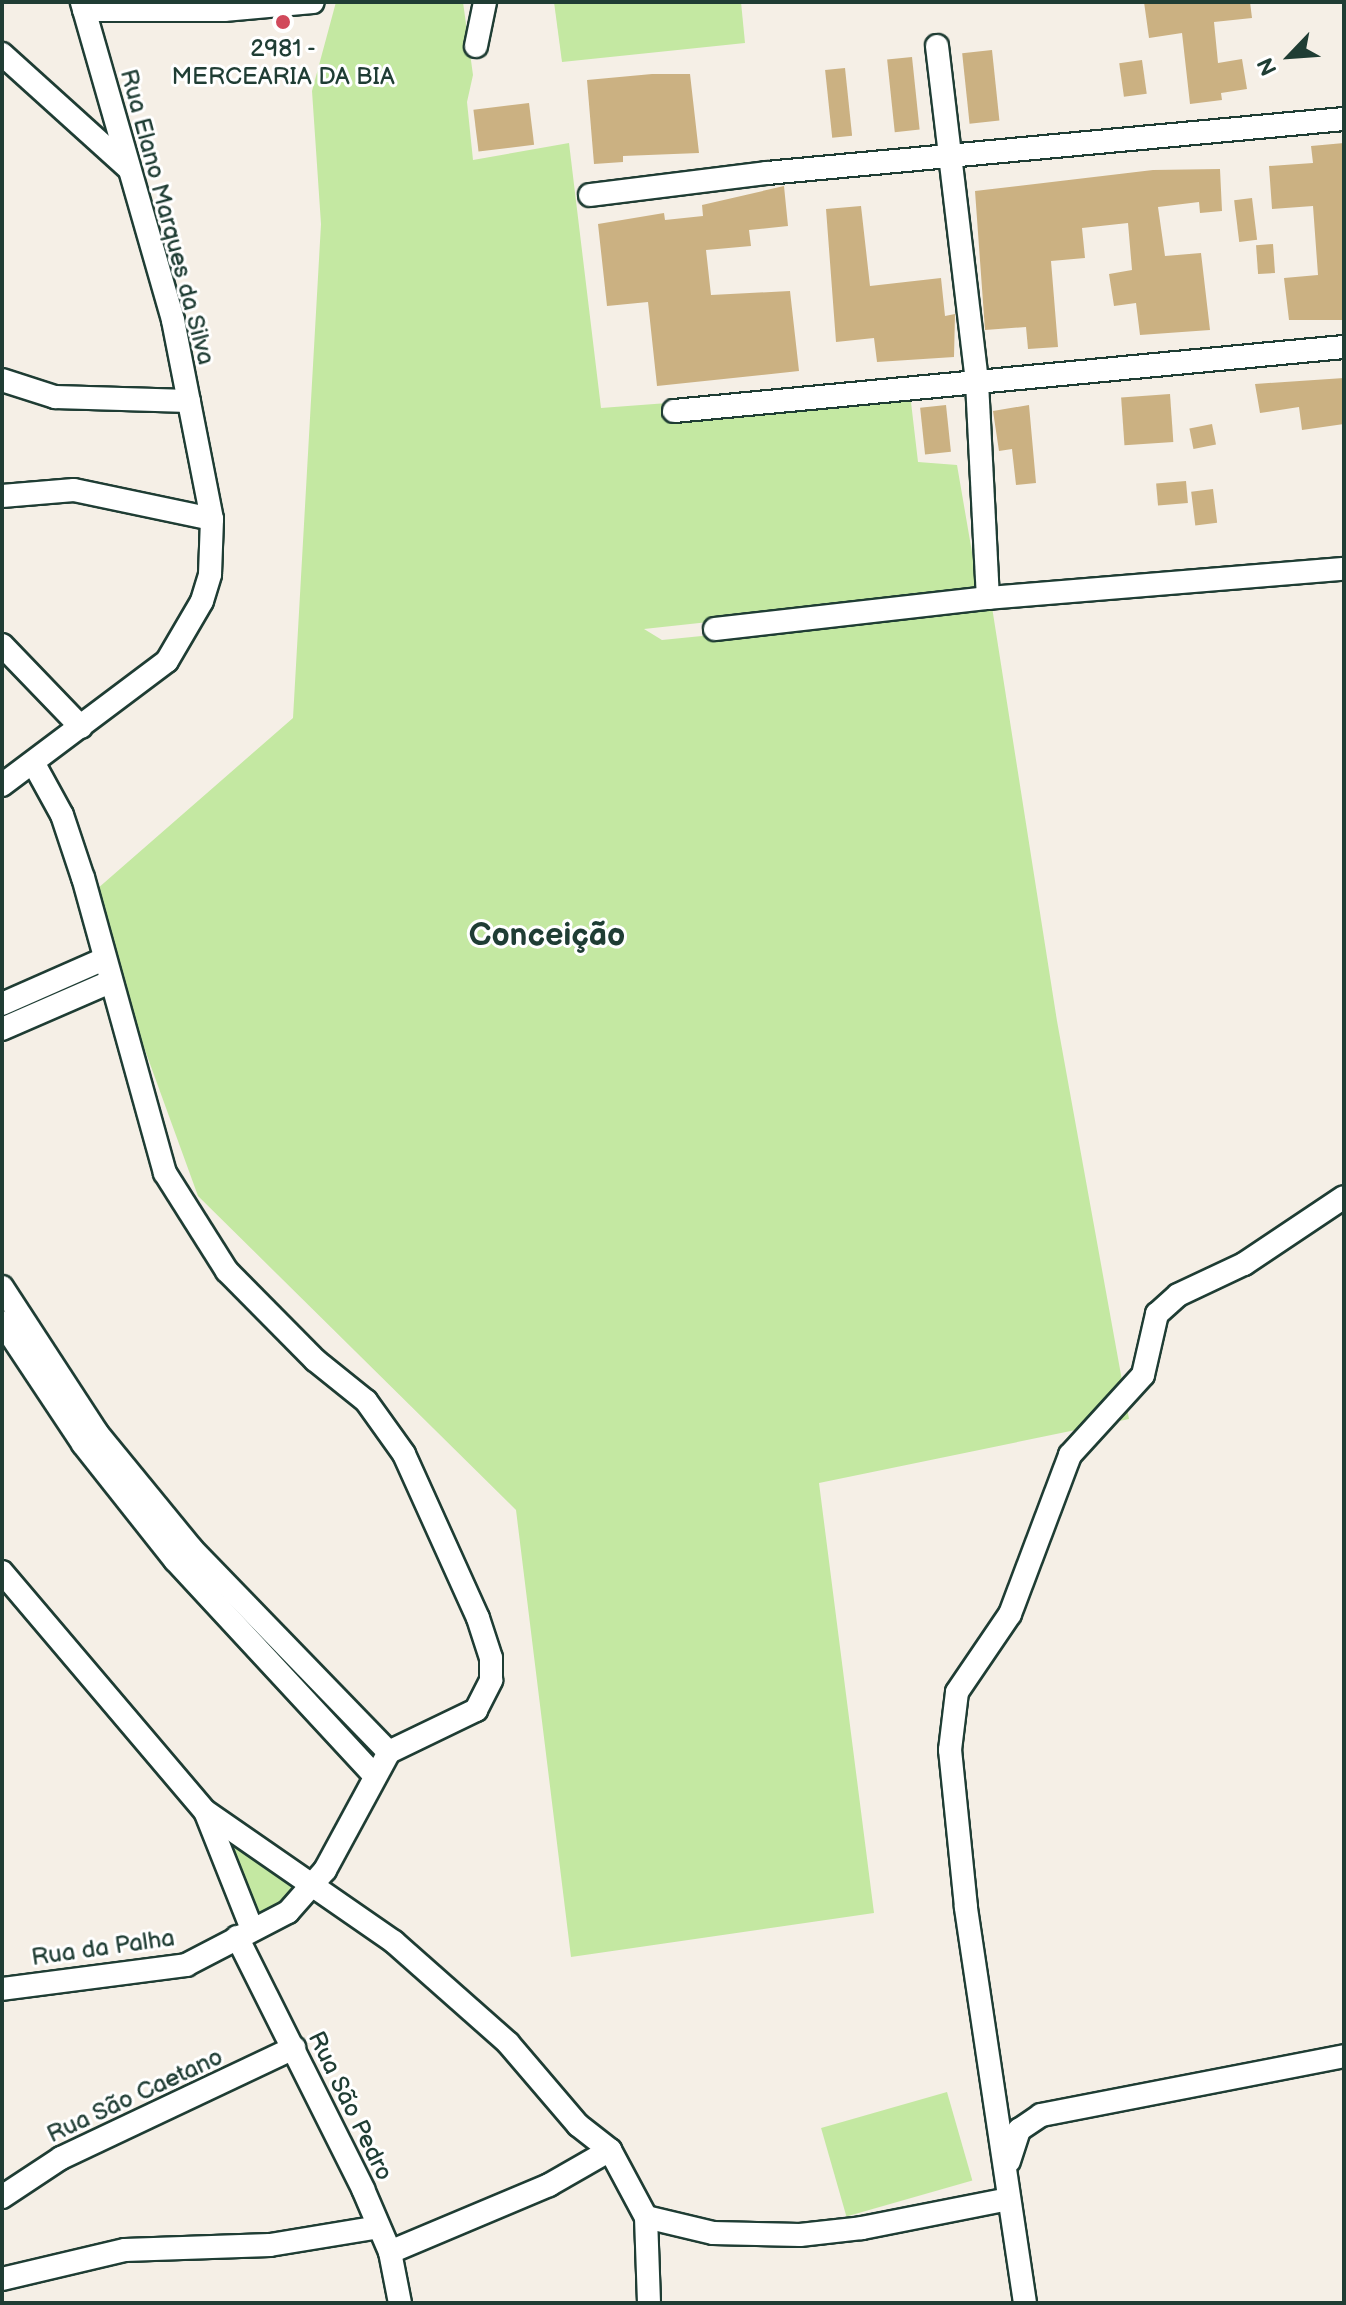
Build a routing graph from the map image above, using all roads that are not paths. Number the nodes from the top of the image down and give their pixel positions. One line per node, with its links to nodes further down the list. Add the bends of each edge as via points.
1 (313, 2): 3 (street, via 224,10)
2 (485, 2): 4 (street)
3 (83, 6): 9 (street, Rua Elano Marques da Silva)
4 (476, 46)
5 (937, 46): 8 (street)
6 (2, 54): 9 (street)
7 (1344, 119): 8 (street)
8 (947, 157): 10 (street); 13 (street)
9 (128, 168): 14 (street, Rua Elano Marques da Silva, via 173,320)
10 (590, 195)
11 (1344, 347): 13 (street)
12 (2, 380): 14 (street, via 55,397)
13 (977, 382): 15 (street); 19 (street)
14 (189, 401): 17 (street, Rua Elano Marques da Silva)
15 (674, 411)
16 (2, 496): 17 (street, via 74,490)
17 (212, 519): 22 (street, Rua Elano Marques da Silva, via 210,574 202,601 167,661)
18 (1344, 569): 19 (street)
19 (988, 598): 20 (street)
20 (715, 629)
21 (2, 645): 22 (street)
22 (81, 727): 23 (street, Rua Elano Marques da Silva)
23 (34, 764): 24 (street, Rua Elano Marques da Silva); 25 (street, via 62,815)
24 (2, 785)
25 (104, 959): 26 (street); 27 (street)
26 (110, 982): 28 (street); 35 (street, via 165,1173 187,1216 227,1271 315,1360 366,1401 432,1508 478,1618 491,1658 486,1696 476,1710)
27 (2, 1004)
28 (2, 1029)
29 (1344, 1197): 44 (street, via 1244,1264 1178,1295 1157,1314 1143,1375 1070,1455 1010,1614 957,1692 950,1750 966,1907)
30 (2, 1287): 35 (street, via 97,1433 191,1548)
31 (2, 1322): 36 (street, via 83,1444 175,1560)
32 (2, 1572): 34 (street)
33 (2, 1594): 34 (street)
34 (26, 1603): 37 (street)
35 (389, 1752): 36 (street, Rua da Palha)
36 (373, 1774): 38 (street, Rua da Palha)
37 (205, 1811): 38 (street); 39 (street, Rua São Pedro)
38 (320, 1877): 39 (street, Rua da Palha, via 288,1912); 43 (street, via 508,2043 578,2125)
39 (244, 1933): 40 (street, Rua da Palha, via 186,1965); 41 (street, Rua São Pedro)
40 (2, 1989)
41 (294, 2048): 45 (street, Rua São Caetano, via 61,2158); 48 (street, Rua São Pedro)
42 (1344, 2056): 44 (street, via 1041,2115 1019,2130)
43 (610, 2150): 47 (street); 49 (street, via 549,2185)
44 (1008, 2166): 46 (street)
45 (2, 2197)
46 (1008, 2199): 47 (street, via 800,2235 713,2233); 53 (street)
47 (646, 2217): 52 (street)
48 (379, 2227): 49 (street, Rua São Pedro); 50 (street, via 270,2245 125,2250)
49 (390, 2252): 51 (street, Rua São Pedro)
50 (2, 2279)
51 (400, 2303)
52 (649, 2303)
53 (1025, 2303)

